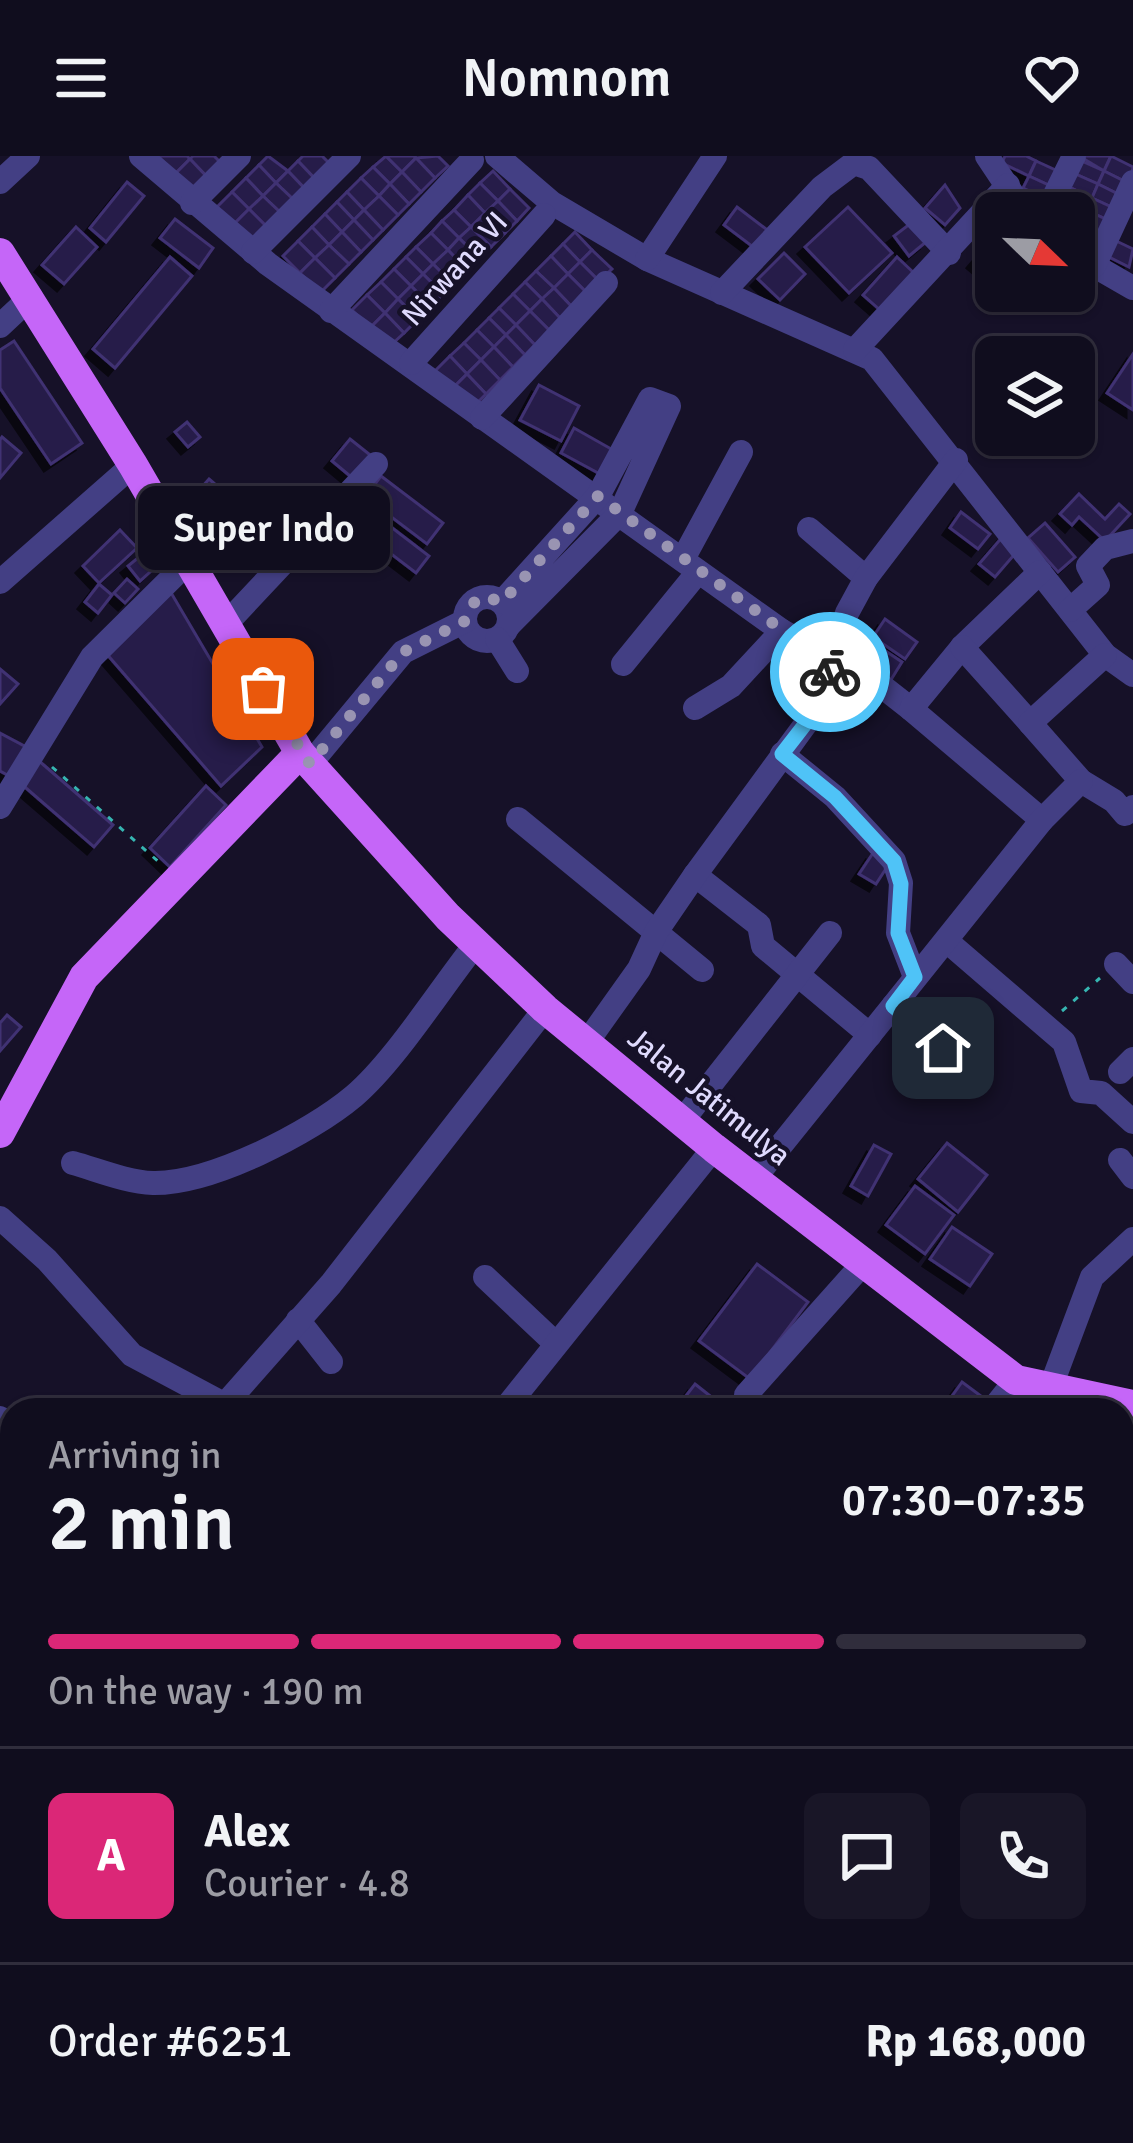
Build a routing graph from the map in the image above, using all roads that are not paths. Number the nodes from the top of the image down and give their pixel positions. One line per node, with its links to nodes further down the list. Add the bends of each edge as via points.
1 (28, 156): 9 (street)
2 (141, 156): 12 (street)
3 (239, 156): 12 (street)
4 (349, 156): 15 (street)
5 (715, 156): 18 (street)
6 (1074, 156): 11 (street)
7 (495, 159): 18 (street); 24 (street)
8 (998, 166): 17 (street)
9 (0, 182)
10 (1133, 182): 14 (street)
11 (1056, 192)
12 (192, 203): 15 (street)
13 (544, 215): 27 (street, Nirwana VI)
14 (1095, 242)
15 (253, 252): 24 (street)
16 (0, 253): 23 (main road, Jalan Jatimulya)
17 (949, 253): 22 (street, via 869,168 854,163); 26 (street)
18 (646, 259): 22 (street)
19 (1095, 266): 21 (street)
20 (606, 284): 28 (street)
21 (1133, 288)
22 (722, 292): 26 (street)
23 (32, 296): 25 (street); 32 (main road, Jalan Jatimulya)
24 (331, 311): 27 (street)
25 (0, 326)
26 (855, 350): 30 (street, via 884,369)
27 (411, 363): 28 (street)
28 (482, 418): 33 (street)
29 (741, 452): 38 (street)
30 (956, 460): 39 (street); 40 (street)
31 (376, 464): 45 (street)
32 (133, 465): 37 (main road, Jalan Jatimulya); 41 (street)
33 (598, 496): 34 (street); 34 (street, via 650,399 669,406); 44 (street)
34 (620, 512): 38 (street); 44 (street)
35 (809, 529): 40 (street)
36 (1130, 536): 42 (street, via 1088,566 1098,585)
37 (188, 562): 45 (main road, Jalan Jatimulya); 59 (street, via 92,657)
38 (690, 566): 46 (street); 50 (street)
39 (1040, 572): 42 (street); 47 (street)
40 (866, 578): 48 (street)
41 (0, 582)
42 (1070, 610): 49 (street)
43 (465, 621): 44 (street, via 476,638); 44 (street, via 486,597); 57 (street, via 403,652)
44 (503, 622): 51 (street)
45 (225, 625): 57 (main road, Jalan Jatimulya)
46 (782, 631): 48 (street); 53 (street, via 730,686)
47 (962, 647): 54 (street); 55 (street)
48 (837, 651): 54 (street); 56 (street, via 813,714)
49 (1105, 655): 52 (street); 55 (street)
50 (623, 664)
51 (517, 671)
52 (1133, 675)
53 (694, 708)
54 (910, 709): 62 (street)
55 (1030, 724): 58 (street)
56 (782, 754): 63 (street); 70 (street, via 894,861 898,933)
57 (305, 758): 67 (main road, Jalan Jatimulya); 76 (main road, via 84,977)
58 (1081, 781): 60 (street, via 1125,814); 62 (street)
59 (0, 807)
60 (1133, 808)
61 (518, 819): 64 (street)
62 (1042, 820): 66 (street)
63 (694, 875): 64 (street); 69 (street, via 759,925 764,946)
64 (656, 932): 68 (street); 74 (street, via 640,969)
65 (830, 933): 69 (street)
66 (949, 944): 70 (street); 78 (street, via 1064,1042 1081,1091 1101,1093)
67 (476, 945): 72 (main road, Jalan Jatimulya); 80 (street, via 357,1093 303,1128 230,1165 169,1183)
68 (702, 970)
69 (798, 974): 73 (street); 77 (street)
70 (915, 977): 71 (street)
71 (893, 1006): 73 (street); 75 (street)
72 (545, 1010): 74 (main road, Jalan Jatimulya); 86 (street)
73 (870, 1035): 81 (street)
74 (587, 1042): 77 (main road, Jalan Jatimulya)
75 (961, 1065)
76 (4, 1113)
77 (682, 1121): 79 (main road, Jalan Jatimulya)
78 (1133, 1122)
79 (714, 1148): 81 (main road, Jalan Jatimulya); 87 (street)
80 (73, 1162)
81 (753, 1180): 84 (main road, Jalan Jatimulya)
82 (0, 1218): 92 (street, via 132,1355)
83 (1133, 1239): 90 (street, via 1092,1277)
84 (861, 1266): 89 (main road, Jalan Jatimulya); 91 (street)
85 (485, 1277): 87 (street)
86 (298, 1320): 88 (street); 93 (street)
87 (555, 1343): 94 (street)
88 (332, 1362)
89 (1016, 1380): 90 (main road, Jalan Jatimulya); 95 (street)
90 (1050, 1389): 96 (main road, Jalan Jatimulya)
91 (746, 1395)
92 (208, 1398)
93 (234, 1398)
94 (513, 1398)
95 (1002, 1398)
96 (1097, 1398)

